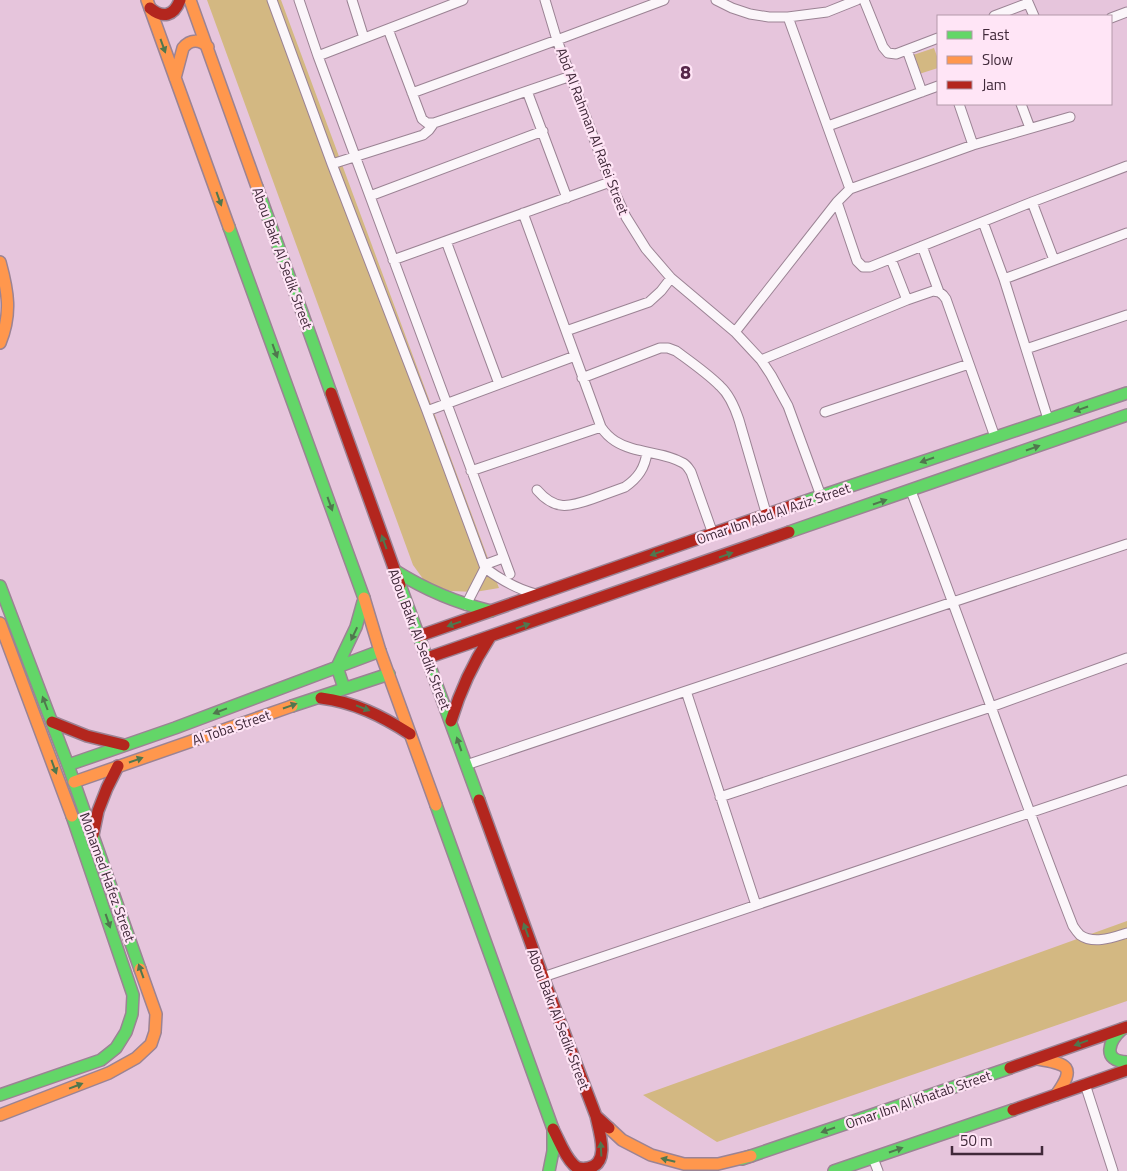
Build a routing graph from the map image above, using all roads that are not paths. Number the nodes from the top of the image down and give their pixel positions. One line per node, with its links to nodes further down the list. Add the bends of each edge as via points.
1 (180, 0): 13 (street, via 176,9 161,15)
2 (190, 0): 23 (street, Abou Bakr Al Sedik Street)
3 (272, 0): 41 (street)
4 (298, 0): 25 (street)
5 (352, 0): 20 (street)
6 (463, 0): 19 (street)
7 (545, 0): 21 (street, Abd Al Rahman Al Rafei Street)
8 (664, 0): 21 (street)
9 (716, 0): 17 (street, via 750,14)
10 (857, 0): 17 (street, via 827,12)
11 (864, 0): 24 (street, via 888,53)
12 (1028, 2): 15 (street); 16 (street)
13 (148, 4): 27 (street, one-way to 27)
14 (1127, 12): 18 (street)
15 (996, 15)
16 (1034, 15)
17 (788, 17): 36 (street)
18 (1112, 18)
19 (388, 29): 20 (street); 31 (street)
20 (364, 38): 25 (street)
21 (558, 40): 26 (street, Abd Al Rahman Al Rafei Street); 31 (street)
22 (937, 41): 24 (street)
23 (208, 47): 27 (street, via 197,40 185,44); 92 (street, Abou Bakr Al Sedik Street, one-way to 23)
24 (907, 50): 30 (street)
25 (318, 56): 40 (street)
26 (571, 76): 29 (street); 43 (street, Abd Al Rahman Al Rafei Street)
27 (175, 78): 96 (street, one-way to 96)
28 (937, 86): 30 (street)
29 (527, 91): 35 (street); 38 (street)
30 (922, 92): 36 (street)
31 (412, 93): 35 (street, via 422,119)
32 (958, 105): 39 (street)
33 (1021, 105): 37 (street)
34 (1070, 116): 37 (street)
35 (434, 123): 40 (street, via 423,135)
36 (828, 126): 44 (street)
37 (1030, 128): 39 (street)
38 (543, 132): 45 (street); 46 (street)
39 (973, 146): 44 (street)
40 (355, 156): 41 (street); 45 (street)
41 (332, 164): 74 (street)
42 (1127, 166): 48 (street)
43 (610, 182): 46 (street); 58 (street, Abd Al Rahman Al Rafei Street, via 646,249)
44 (850, 189): 47 (street)
45 (370, 196): 55 (street)
46 (568, 198): 49 (street)
47 (837, 202): 54 (street, via 860,265 870,268); 64 (street)
48 (1032, 202): 50 (street); 56 (street)
49 (523, 214): 52 (street); 63 (street)
50 (983, 222): 53 (street); 59 (street)
51 (1127, 233): 56 (street)
52 (446, 241): 55 (street); 71 (street)
53 (922, 246): 54 (street); 60 (street)
54 (891, 259): 61 (street)
55 (394, 260): 73 (street)
56 (1054, 260): 59 (street)
57 (0, 262): 65 (street, via 9,313)
58 (671, 278): 63 (street, via 649,302); 64 (street, Abd Al Rahman Al Rafei Street)
59 (1004, 279): 66 (street)
60 (939, 292): 61 (street); 69 (street, via 946,300)
61 (907, 300): 68 (street)
62 (1127, 315): 66 (street)
63 (566, 331): 67 (street)
64 (735, 332): 68 (street, Abd Al Rahman Al Rafei Street)
65 (0, 343)
66 (1026, 349): 77 (street)
67 (574, 356): 70 (street); 71 (street)
68 (761, 360): 84 (street, Abd Al Rahman Al Rafei Street, via 788,406)
69 (969, 364): 75 (street); 79 (street)
70 (582, 378): 78 (street); 85 (street, via 660,348 676,351 721,386 729,397 740,420)
71 (499, 384): 73 (street)
72 (1127, 393): 77 (street, Omar Ibn Abd Al Aziz Street, one-way to 77)
73 (447, 404): 74 (street); 81 (street)
74 (427, 411): 90 (street)
75 (825, 412)
76 (1127, 415): 83 (street, Omar Ibn Abd Al Aziz Street, one-way to 76)
77 (1048, 419): 79 (street, Omar Ibn Abd Al Aziz Street)
78 (601, 427): 80 (street, via 616,442); 81 (street)
79 (995, 437): 84 (street, Omar Ibn Abd Al Aziz Street, one-way to 84)
80 (647, 452): 82 (street, via 643,469 626,487 576,505 564,507 553,504); 86 (street, via 685,464 691,472)
81 (471, 471): 89 (street)
82 (537, 490)
83 (911, 491): 91 (street, Omar Ibn Abd Al Aziz Street, one-way to 83); 97 (street)
84 (822, 496): 85 (street, Omar Ibn Abd Al Aziz Street)
85 (767, 516): 86 (street, Omar Ibn Abd Al Aziz Street)
86 (713, 534): 88 (street, Omar Ibn Abd Al Aziz Street)
87 (1127, 544): 97 (street)
88 (675, 547): 91 (street); 95 (street, Omar Ibn Abd Al Aziz Street, one-way to 95)
89 (503, 558): 90 (street); 93 (street)
90 (484, 566): 95 (street, via 510,586); 98 (street)
91 (684, 569): 101 (street, Omar Ibn Abd Al Aziz Street, one-way to 91)
92 (394, 570): 98 (street, via 424,588); 102 (street, Abou Bakr Al Sedik Street)
93 (510, 574)
94 (0, 586): 113 (street, Mohamed Hafez Street, one-way to 94)
95 (538, 594): 99 (street, Omar Ibn Abd Al Aziz Street)
96 (364, 598): 103 (street); 106 (street, one-way to 106, via 356,631)
97 (954, 602): 109 (street); 111 (street)
98 (466, 605): 99 (street)
99 (492, 611): 101 (street, Omar Ibn Abd Al Aziz Street)
100 (0, 624): 132 (street, Mohamed Hafez Street, one-way to 132, via 77,830 133,995 132,1014 116,1048 101,1060)
101 (478, 631): 102 (street, Omar Ibn Abd Al Aziz Street, one-way to 102); 104 (street, Omar Ibn Abd Al Aziz Street); 112 (street, via 477,657 457,699)
102 (419, 636): 104 (street, Abou Bakr Al Sedik Street)
103 (380, 651): 106 (street, Al Toba Street); 107 (street)
104 (427, 658): 112 (street, Abou Bakr Al Sedik Street)
105 (1127, 658): 111 (street)
106 (337, 667): 108 (street); 115 (street, Al Toba Street, one-way to 115)
107 (389, 674): 108 (street, Al Toba Street); 114 (street)
108 (344, 688): 110 (street, Al Toba Street)
109 (686, 691): 117 (street); 121 (street)
110 (316, 698): 114 (street, one-way to 114, via 348,702 388,719); 118 (street, Al Toba Street, one-way to 110)
111 (991, 707): 121 (street); 122 (street)
112 (451, 721): 117 (street, Abou Bakr Al Sedik Street, one-way to 112)
113 (52, 722): 115 (street, via 75,733); 116 (street, Mohamed Hafez Street)
114 (410, 734): 138 (street)
115 (124, 745): 116 (street, Al Toba Street)
116 (68, 765): 120 (street, Mohamed Hafez Street)
117 (466, 765): 126 (street, Abou Bakr Al Sedik Street, one-way to 117)
118 (118, 766): 120 (street, Al Toba Street); 123 (street, via 106,788)
119 (1127, 780): 122 (street)
120 (74, 782): 123 (street, Mohamed Hafez Street)
121 (720, 797): 124 (street)
122 (1029, 813): 124 (street); 125 (street, via 1072,926 1081,935 1097,939)
123 (93, 836): 135 (street, Mohamed Hafez Street, one-way to 123, via 109,1073 136,1058 151,1044 155,1032 156,1014)
124 (756, 905): 126 (street)
125 (1127, 932)
126 (543, 977): 137 (street, Abou Bakr Al Sedik Street)
127 (1124, 1028): 128 (street, Omar Ibn Al Khatab Street, one-way to 128); 129 (street, via 1112,1040 1110,1052 1116,1060)
128 (1037, 1059): 134 (street, via 1060,1063 1066,1070 1067,1080); 139 (street, Omar Ibn Al Khatab Street, one-way to 139)
129 (1127, 1062)
130 (1127, 1070): 131 (street)
131 (1086, 1084): 134 (street); 145 (street)
132 (25, 1086): 133 (street, Mohamed Hafez Street); 135 (street)
133 (0, 1095)
134 (1055, 1096): 140 (street, one-way to 134)
135 (31, 1104): 136 (street, Mohamed Hafez Street)
136 (0, 1115)
137 (596, 1116): 138 (street, one-way to 137, via 573,1164 589,1168 602,1157); 139 (street, Abou Bakr Al Sedik Street, one-way to 137, via 718,1164 684,1164 652,1156 622,1140)
138 (553, 1129): 141 (street)
139 (751, 1156): 142 (street, Omar Ibn Al Khatab Street)
140 (873, 1158): 143 (street); 144 (street)
141 (549, 1171)
142 (708, 1171)
143 (834, 1171)
144 (878, 1171)
145 (1114, 1171)

